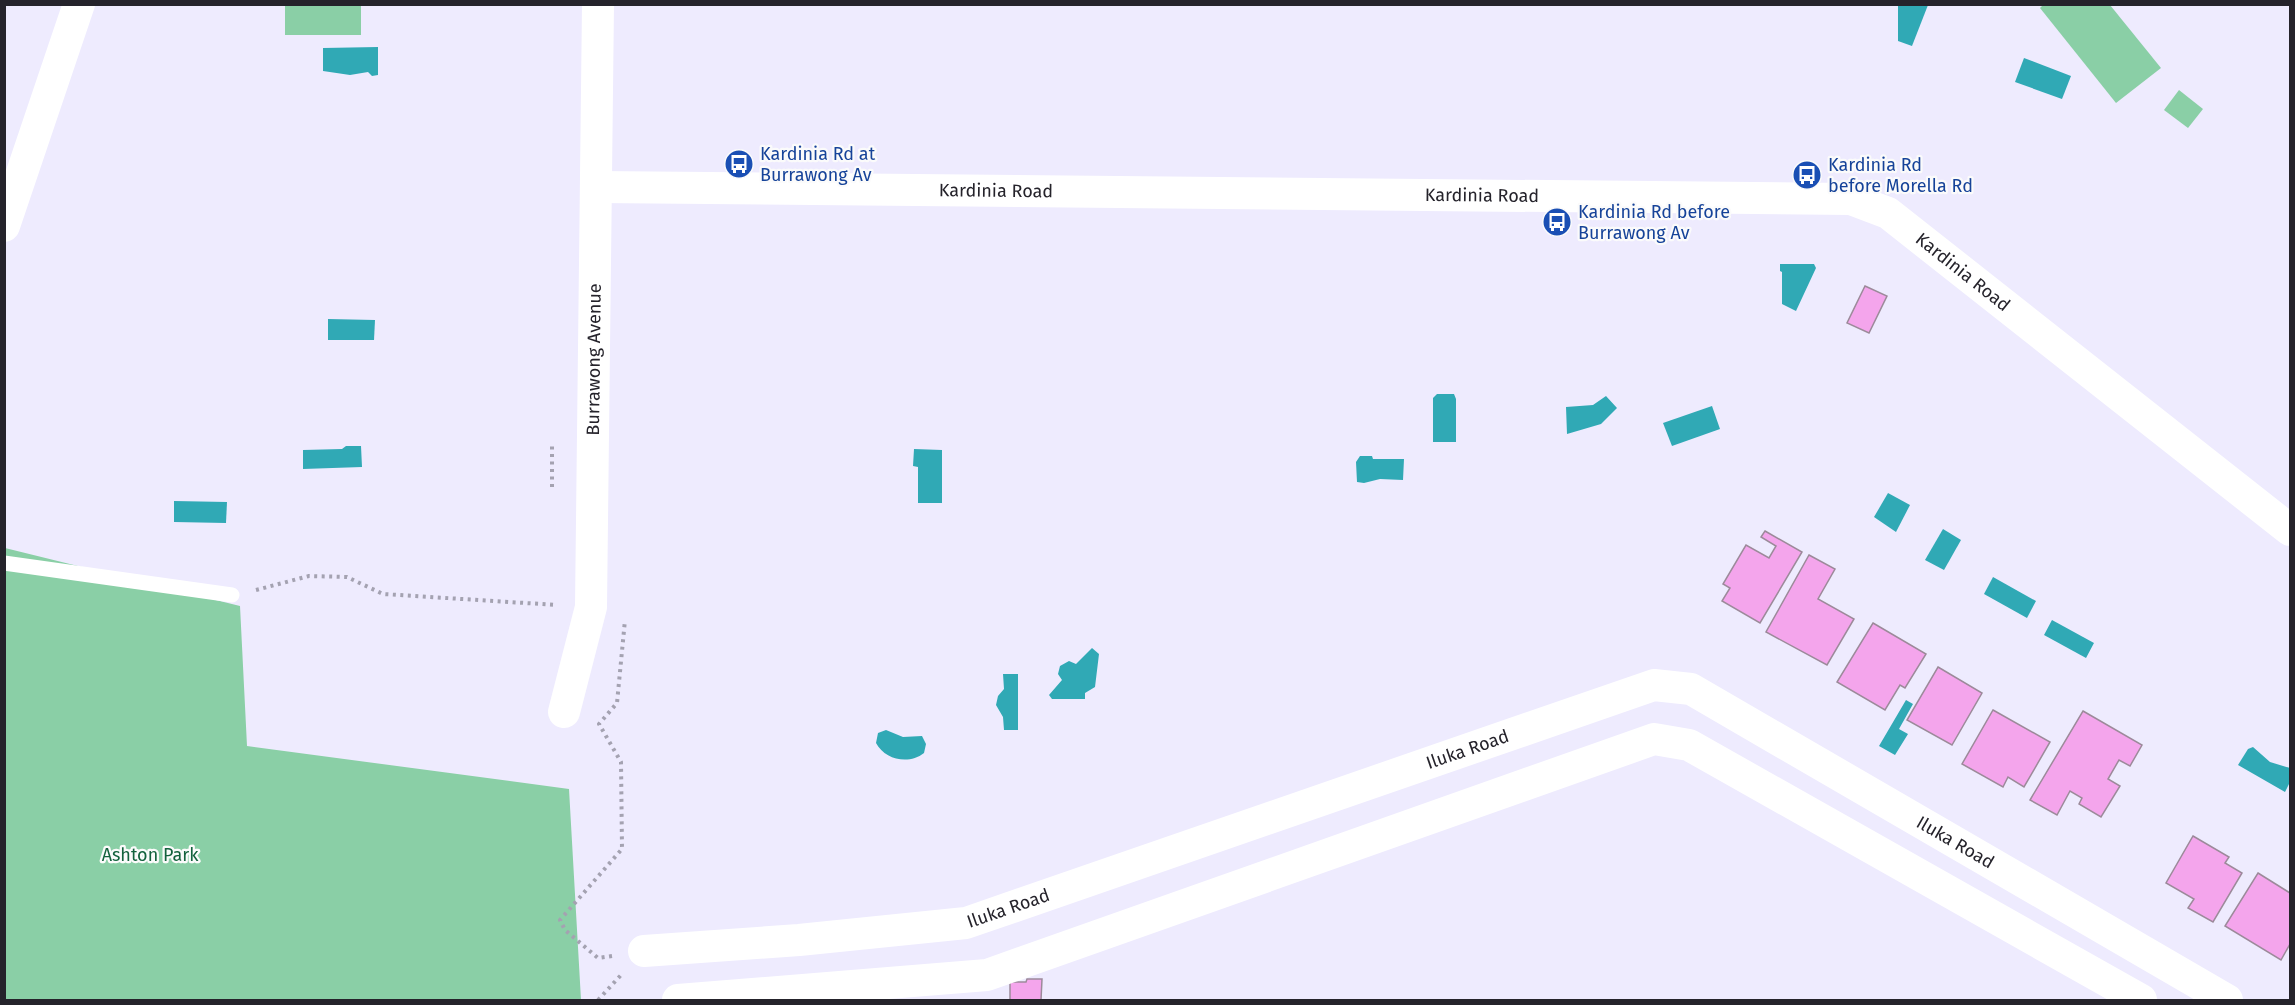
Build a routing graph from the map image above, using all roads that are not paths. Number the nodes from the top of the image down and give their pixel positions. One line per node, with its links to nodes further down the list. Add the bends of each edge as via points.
1 (79, 4): 4 (street)
2 (598, 4): 3 (street, Burrawong Avenue)
3 (597, 187): 5 (street, Kardinia Road, via 1851,199 1888,213); 8 (street, Burrawong Avenue, via 591,607)
4 (4, 226)
5 (2290, 530)
6 (4, 563): 7 (lane)
7 (232, 595)
8 (564, 712)
9 (644, 951): 12 (street, Iluka Road, via 966,923 1654,685 1691,689)
10 (678, 1000): 11 (street, via 987,975 1654,739 1689,745)
11 (2141, 1000)
12 (2227, 1000)

